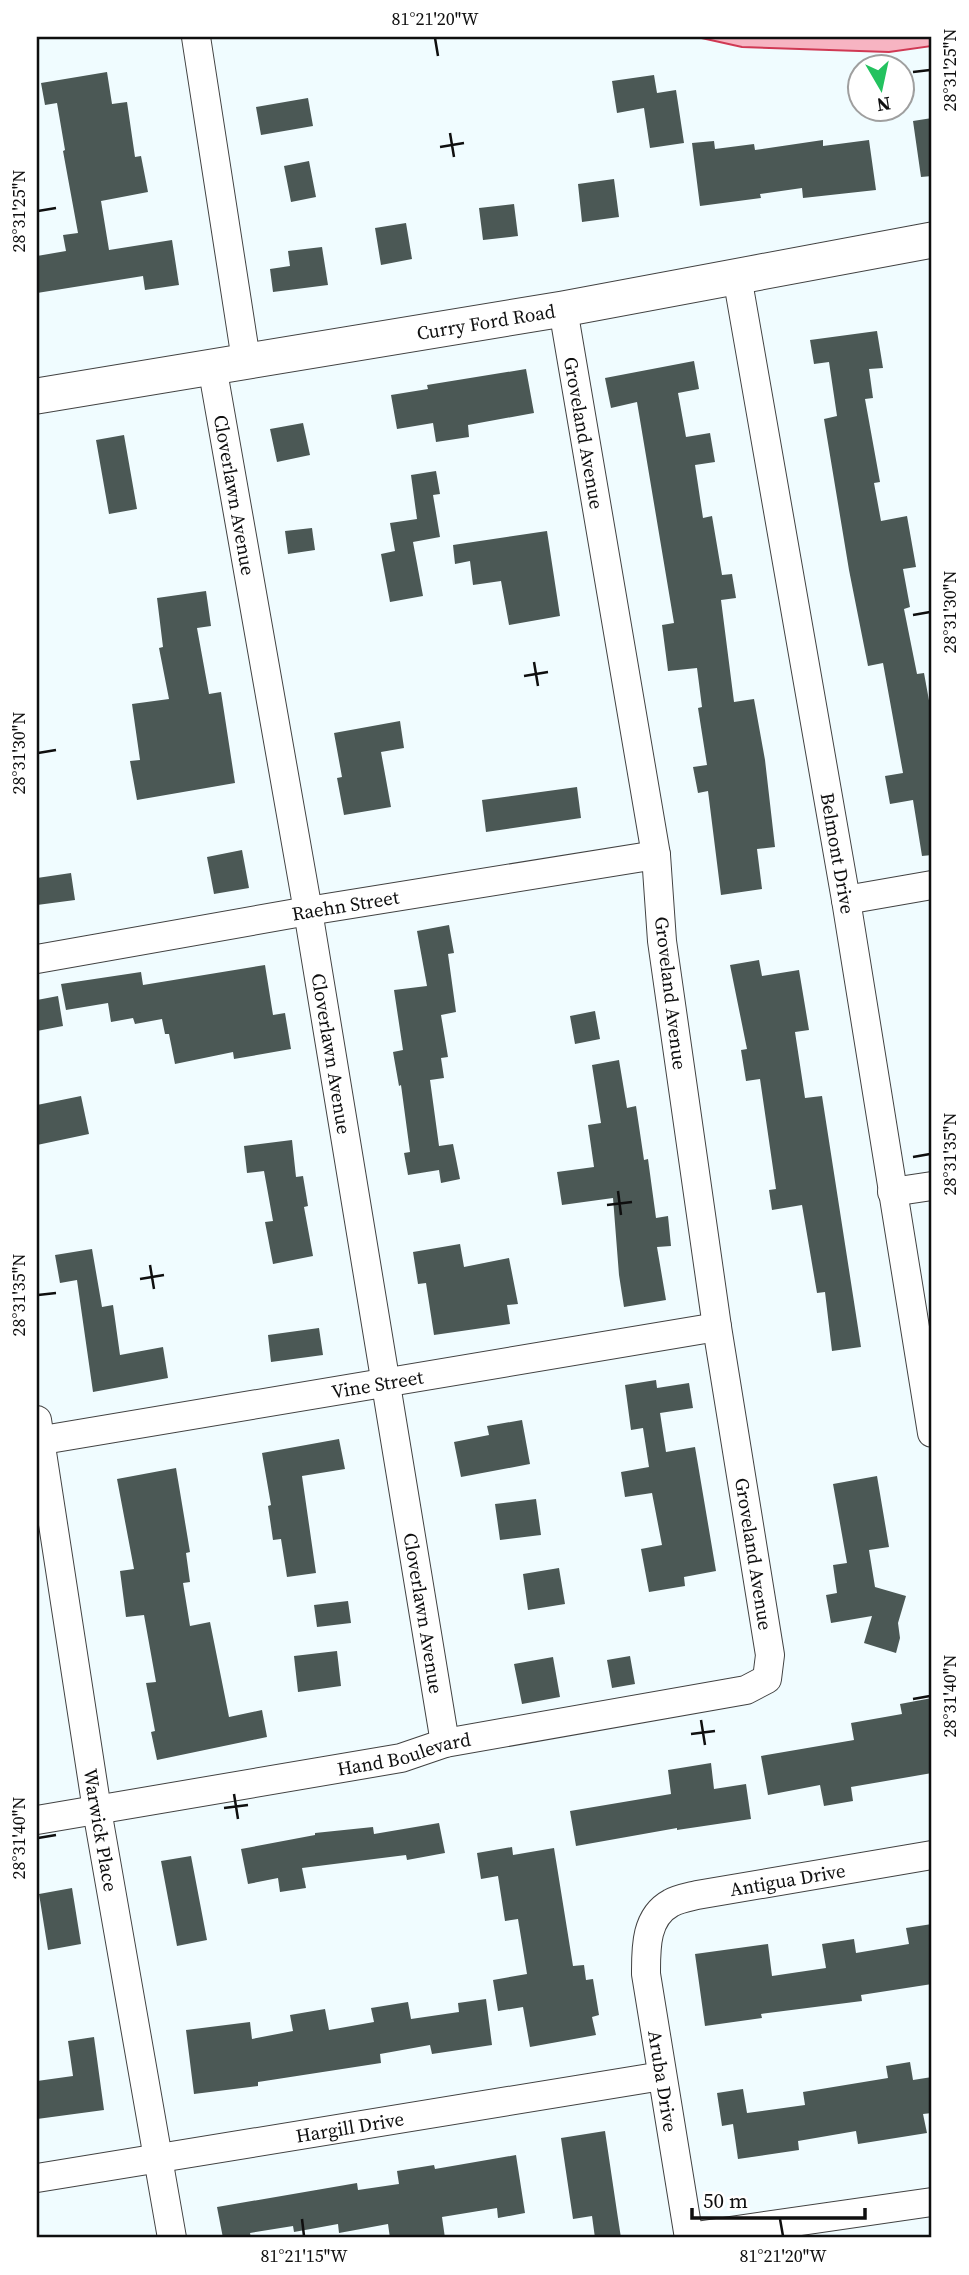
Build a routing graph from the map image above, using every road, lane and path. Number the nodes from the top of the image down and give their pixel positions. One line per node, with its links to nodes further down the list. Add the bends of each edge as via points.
1 (196, 37): 5 (street)
2 (932, 240): 3 (street, Curry Ford Road)
3 (737, 276): 4 (street, Curry Ford Road); 10 (street, Belmont Drive)
4 (563, 309): 5 (street, Curry Ford Road); 8 (street, Groveland Avenue)
5 (246, 360): 6 (street, Curry Ford Road)
6 (212, 366): 7 (street, Curry Ford Road); 11 (street, Cloverlawn Avenue)
7 (37, 396)
8 (656, 855): 11 (street, Raehn Street); 15 (street, Groveland Avenue, via 662,941)
9 (932, 885): 10 (street)
10 (846, 900): 14 (street, Belmont Drive)
11 (308, 911): 12 (street, Raehn Street); 16 (street, Cloverlawn Avenue)
12 (37, 959)
13 (932, 1186): 14 (street)
14 (892, 1192): 17 (street, Belmont Drive)
15 (718, 1326): 16 (street, Vine Street); 19 (street, Groveland Avenue, via 770,1655)
16 (387, 1381): 18 (street, Vine Street); 20 (street, Cloverlawn Avenue)
17 (932, 1433)
18 (38, 1434): 21 (street, Warwick Place)
19 (767, 1679): 20 (street, Hand Boulevard, via 746,1690)
20 (445, 1742): 21 (street, Hand Boulevard, via 401,1758)
21 (97, 1810): 22 (street, Hand Boulevard); 26 (street, Warwick Place)
22 (37, 1820)
23 (932, 1855): 24 (street, Antigua Drive, via 698,1895 669,1904)
24 (651, 1923): 25 (street, Aruba Drive, via 646,1974)
25 (662, 2076): 26 (street, Hargill Drive); 29 (street, Aruba Drive)
26 (159, 2158): 27 (street, Hargill Drive); 30 (street, Warwick Place)
27 (37, 2178)
28 (932, 2202): 29 (street)
29 (689, 2237)
30 (172, 2238)

